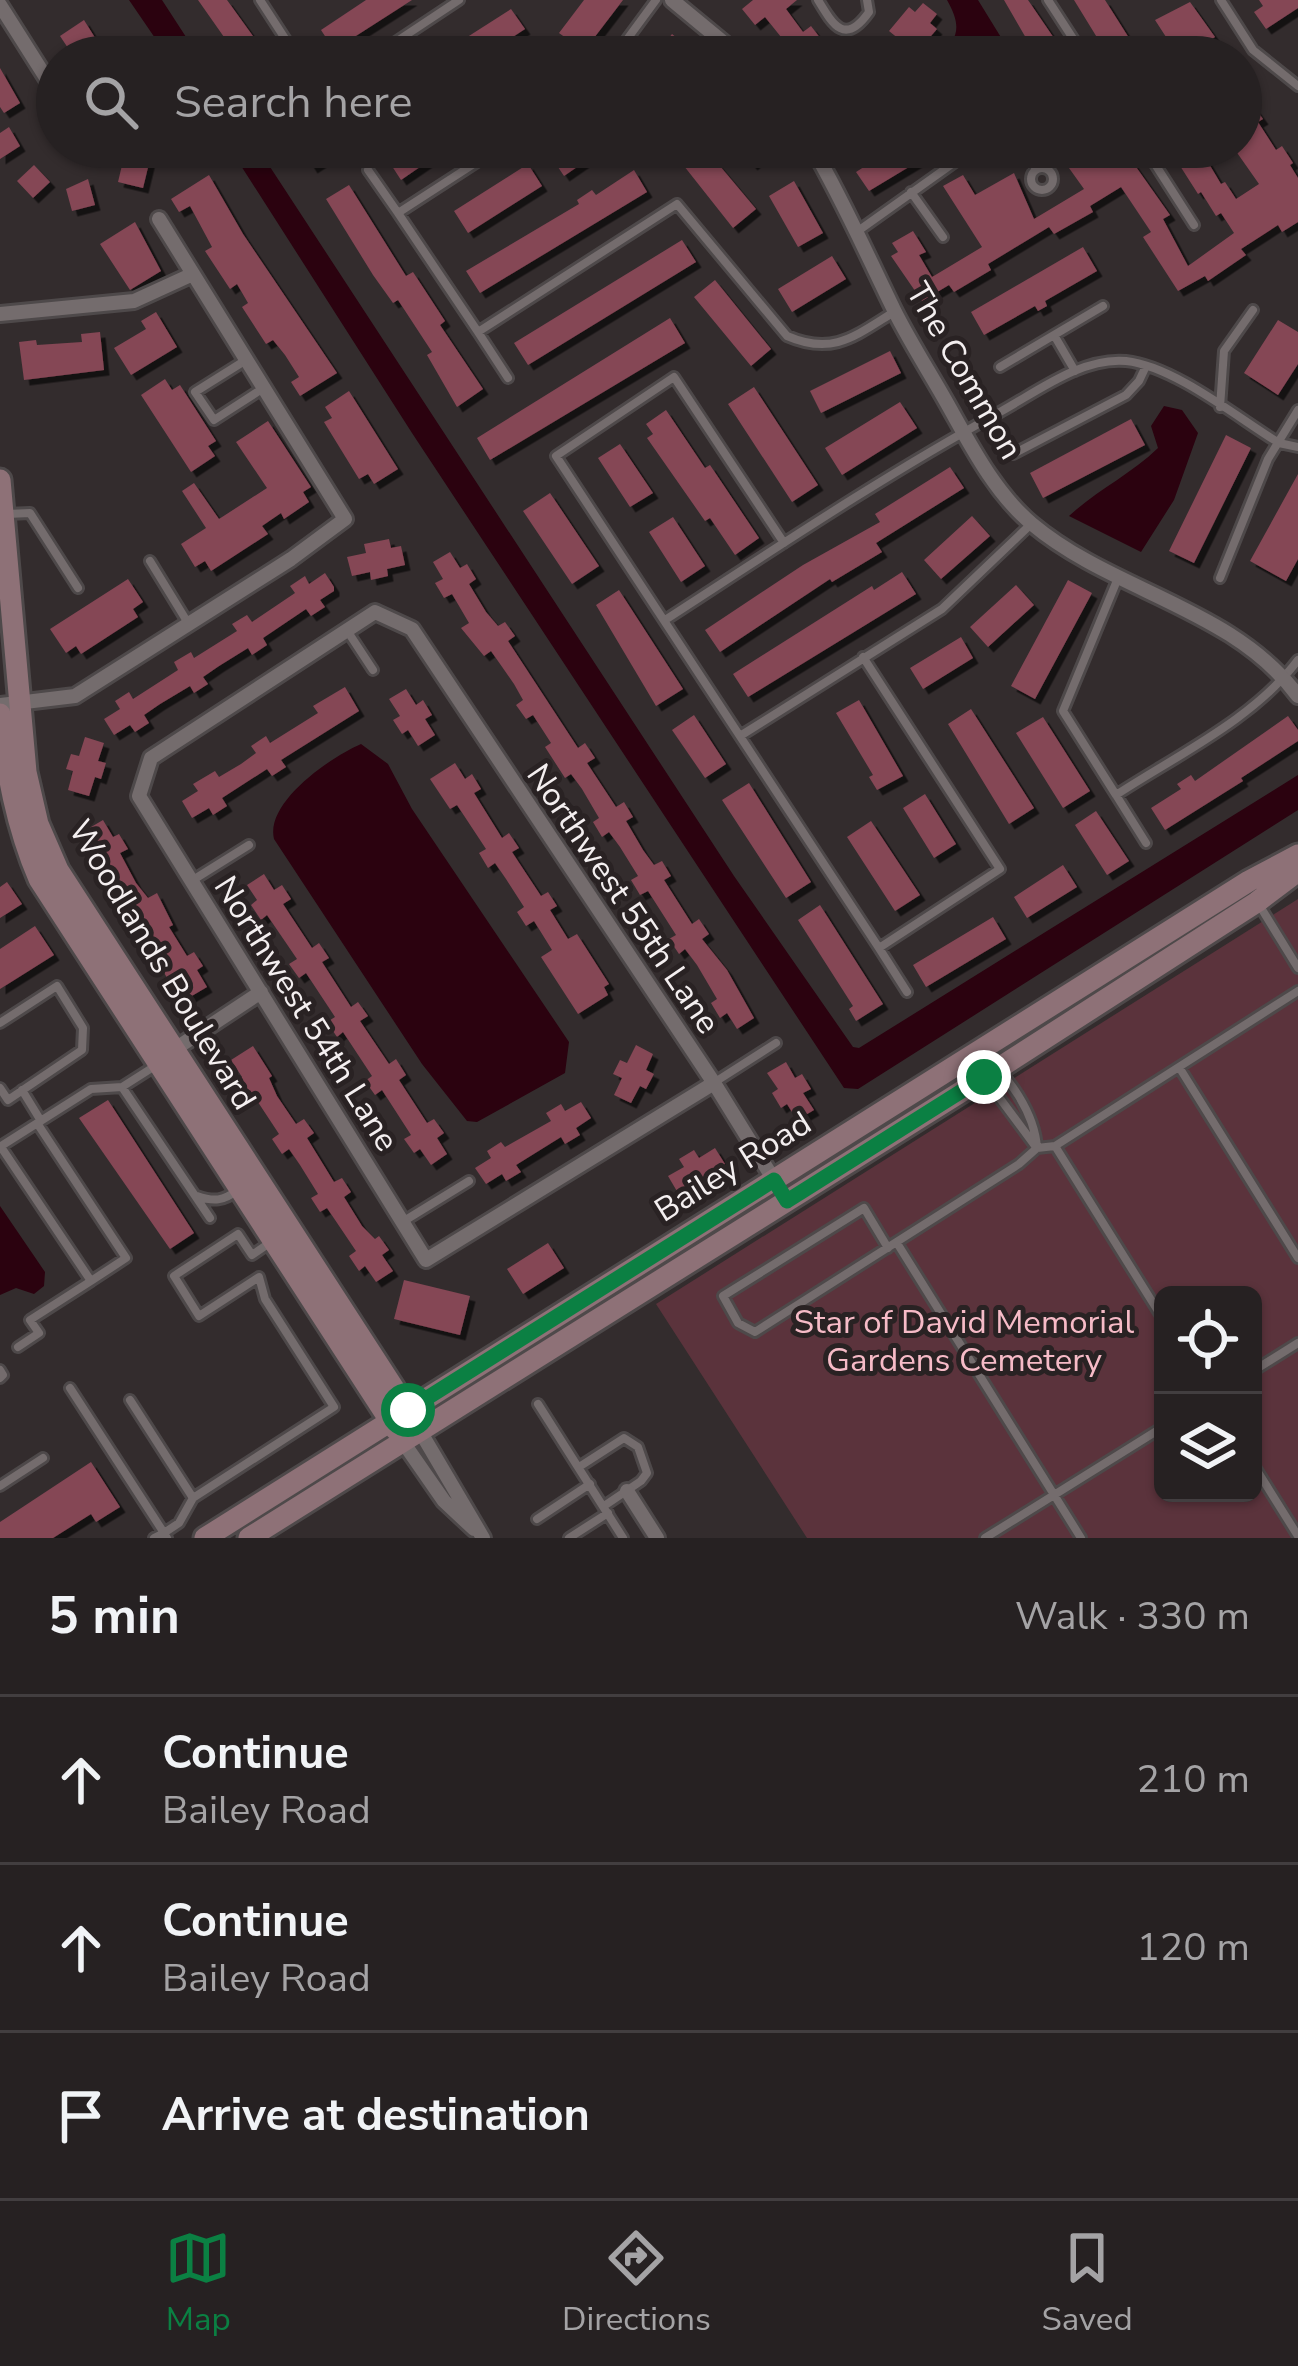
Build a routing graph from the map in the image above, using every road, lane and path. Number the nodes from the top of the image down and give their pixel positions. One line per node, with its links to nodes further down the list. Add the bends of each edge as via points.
1 (260, 0): 10 (lane)
2 (459, 0): 11 (lane)
3 (656, 0): 12 (lane)
4 (672, 0): 13 (street)
5 (867, 0): 8 (lane, via 869,12 853,29 834,25)
6 (1048, 0): 14 (lane)
7 (1221, 0): 15 (lane)
8 (821, 1)
9 (2, 12): 17 (street)
10 (284, 36)
11 (405, 36)
12 (629, 36)
13 (716, 36)
14 (1071, 36)
15 (1244, 36)
16 (1262, 57): 18 (lane)
17 (36, 63)
18 (1298, 86)
19 (468, 168): 25 (lane)
20 (824, 168): 28 (street, The Common)
21 (946, 168): 24 (lane)
22 (1157, 168): 27 (lane)
23 (368, 170): 25 (lane)
24 (911, 192): 28 (lane); 29 (lane)
25 (398, 213): 35 (lane)
26 (159, 219): 30 (street)
27 (1194, 225)
28 (858, 231): 33 (street, The Common)
29 (943, 237)
30 (193, 274): 34 (street, via 134,302); 37 (street)
31 (1103, 307): 36 (lane)
32 (1253, 310): 43 (lane, via 1224,351)
33 (895, 311): 35 (lane, via 847,341 811,346 787,336 677,205); 45 (street, The Common)
34 (0, 314)
35 (478, 332): 41 (lane)
36 (1054, 335): 39 (lane); 40 (lane)
37 (246, 360): 42 (street); 42 (lane, via 195,392 214,420)
38 (1146, 366): 40 (lane, via 1103,362); 43 (lane); 48 (lane, via 1126,394)
39 (1000, 367)
40 (1075, 371): 45 (lane)
41 (508, 378)
42 (264, 388): 58 (street, via 346,519)
43 (1220, 407): 46 (lane)
44 (1298, 410): 46 (lane)
45 (963, 431): 51 (street, The Common); 52 (lane)
46 (1279, 443): 47 (lane); 55 (lane)
47 (1298, 447)
48 (1013, 454)
49 (0, 480): 50 (street, Woodlands Boulevard)
50 (3, 516): 56 (lane, via 30,513); 65 (street, Woodlands Boulevard)
51 (1031, 524): 54 (street, The Common); 60 (lane, via 964,591)
52 (784, 543): 57 (lane); 57 (lane, via 674,377 556,456)
53 (150, 561): 58 (lane)
54 (1118, 578): 63 (street, The Common, via 1200,616); 67 (lane, via 1063,711)
55 (1220, 578)
56 (78, 587)
57 (665, 620): 66 (lane)
58 (189, 624): 65 (street, via 75,696)
59 (347, 630): 62 (lane); 72 (street, Northwest 54th Lane, via 151,758 140,796); 85 (street, Northwest 55th Lane, via 375,612 412,629)
60 (863, 657): 66 (lane); 74 (lane, via 1000,869)
61 (1298, 660): 63 (lane)
62 (373, 670)
63 (1285, 678): 64 (street, The Common); 67 (lane)
64 (1298, 696)
65 (7, 707): 82 (street, Woodlands Boulevard, via 7,780 39,879)
66 (740, 736): 74 (lane)
67 (1116, 795): 68 (lane)
68 (1146, 843)
69 (249, 845): 72 (lane)
70 (1298, 855): 81 (street, Bailey Road)
71 (1298, 871): 73 (street, Bailey Road)
72 (192, 881): 77 (street, Northwest 54th Lane)
73 (1257, 902): 75 (lane); 84 (street, Bailey Road)
74 (879, 948): 78 (lane)
75 (1298, 968)
76 (1298, 991): 83 (lane)
77 (261, 992): 82 (street); 99 (street, Northwest 54th Lane)
78 (907, 992)
79 (0, 1023): 88 (lane, via 57,986 83,1028 82,1050)
80 (776, 1042): 85 (lane)
81 (976, 1053): 84 (lane); 84 (lane); 93 (street, Bailey Road)
82 (161, 1060): 86 (lane); 95 (street, Woodlands Boulevard); 113 (street, Woodlands Boulevard)
83 (1179, 1067): 90 (lane); 103 (lane)
84 (992, 1072): 92 (lane); 92 (lane, via 1030,1120); 97 (street, Bailey Road)
85 (714, 1083): 93 (street, Northwest 55th Lane); 99 (street, Northwest 54th Lane, via 427,1260)
86 (122, 1087): 89 (lane, via 91,1089); 96 (lane)
87 (0, 1088): 88 (lane, via 8,1100)
88 (22, 1090): 89 (lane)
89 (39, 1122): 91 (lane); 105 (lane, via 126,1258)
90 (1055, 1146): 92 (lane); 106 (lane)
91 (0, 1147): 105 (lane)
92 (1037, 1148): 101 (lane)
93 (774, 1180): 97 (street, Northwest 55th Lane); 113 (street, Bailey Road)
94 (469, 1181): 99 (lane)
95 (238, 1190): 96 (lane, via 211,1201); 100 (street, Woodlands Boulevard)
96 (195, 1196): 98 (lane)
97 (787, 1201): 115 (street, Bailey Road)
98 (210, 1218)
99 (403, 1222)
100 (272, 1242): 102 (lane); 113 (street, Woodlands Boulevard)
101 (893, 1245): 101 (lane, via 864,1208 723,1297 738,1323 755,1332); 122 (lane)
102 (252, 1255): 104 (lane); 104 (lane, via 238,1234 174,1276 200,1316)
103 (1298, 1258)
104 (259, 1276): 123 (lane, via 265,1299 334,1407)
105 (91, 1281): 108 (lane, via 30,1320 38,1333)
106 (1154, 1305)
107 (1298, 1343): 109 (lane)
108 (18, 1347)
109 (1262, 1365)
110 (70, 1388): 127 (lane)
111 (130, 1400): 123 (lane)
112 (538, 1404): 117 (lane)
113 (399, 1416): 115 (street, Woodlands Boulevard); 130 (street, Bailey Road)
114 (1154, 1433): 122 (lane)
115 (412, 1436): 126 (street, via 444,1501); 131 (street, Bailey Road)
116 (44, 1459): 120 (lane)
117 (579, 1467): 119 (lane); 121 (lane, via 618,1441 632,1441 647,1473)
118 (1262, 1478): 128 (lane)
119 (590, 1484): 124 (lane); 125 (lane)
120 (0, 1486)
121 (627, 1492): 124 (lane); 134 (street)
122 (1054, 1495): 135 (lane); 136 (lane)
123 (193, 1498): 127 (lane)
124 (606, 1510): 132 (lane); 133 (lane)
125 (536, 1519)
126 (481, 1535)
127 (165, 1536): 129 (lane)
128 (1298, 1536)
129 (154, 1538)
130 (205, 1538)
131 (249, 1538)
132 (569, 1538)
133 (623, 1538)
134 (656, 1538)
135 (985, 1538)
136 (1081, 1538)

